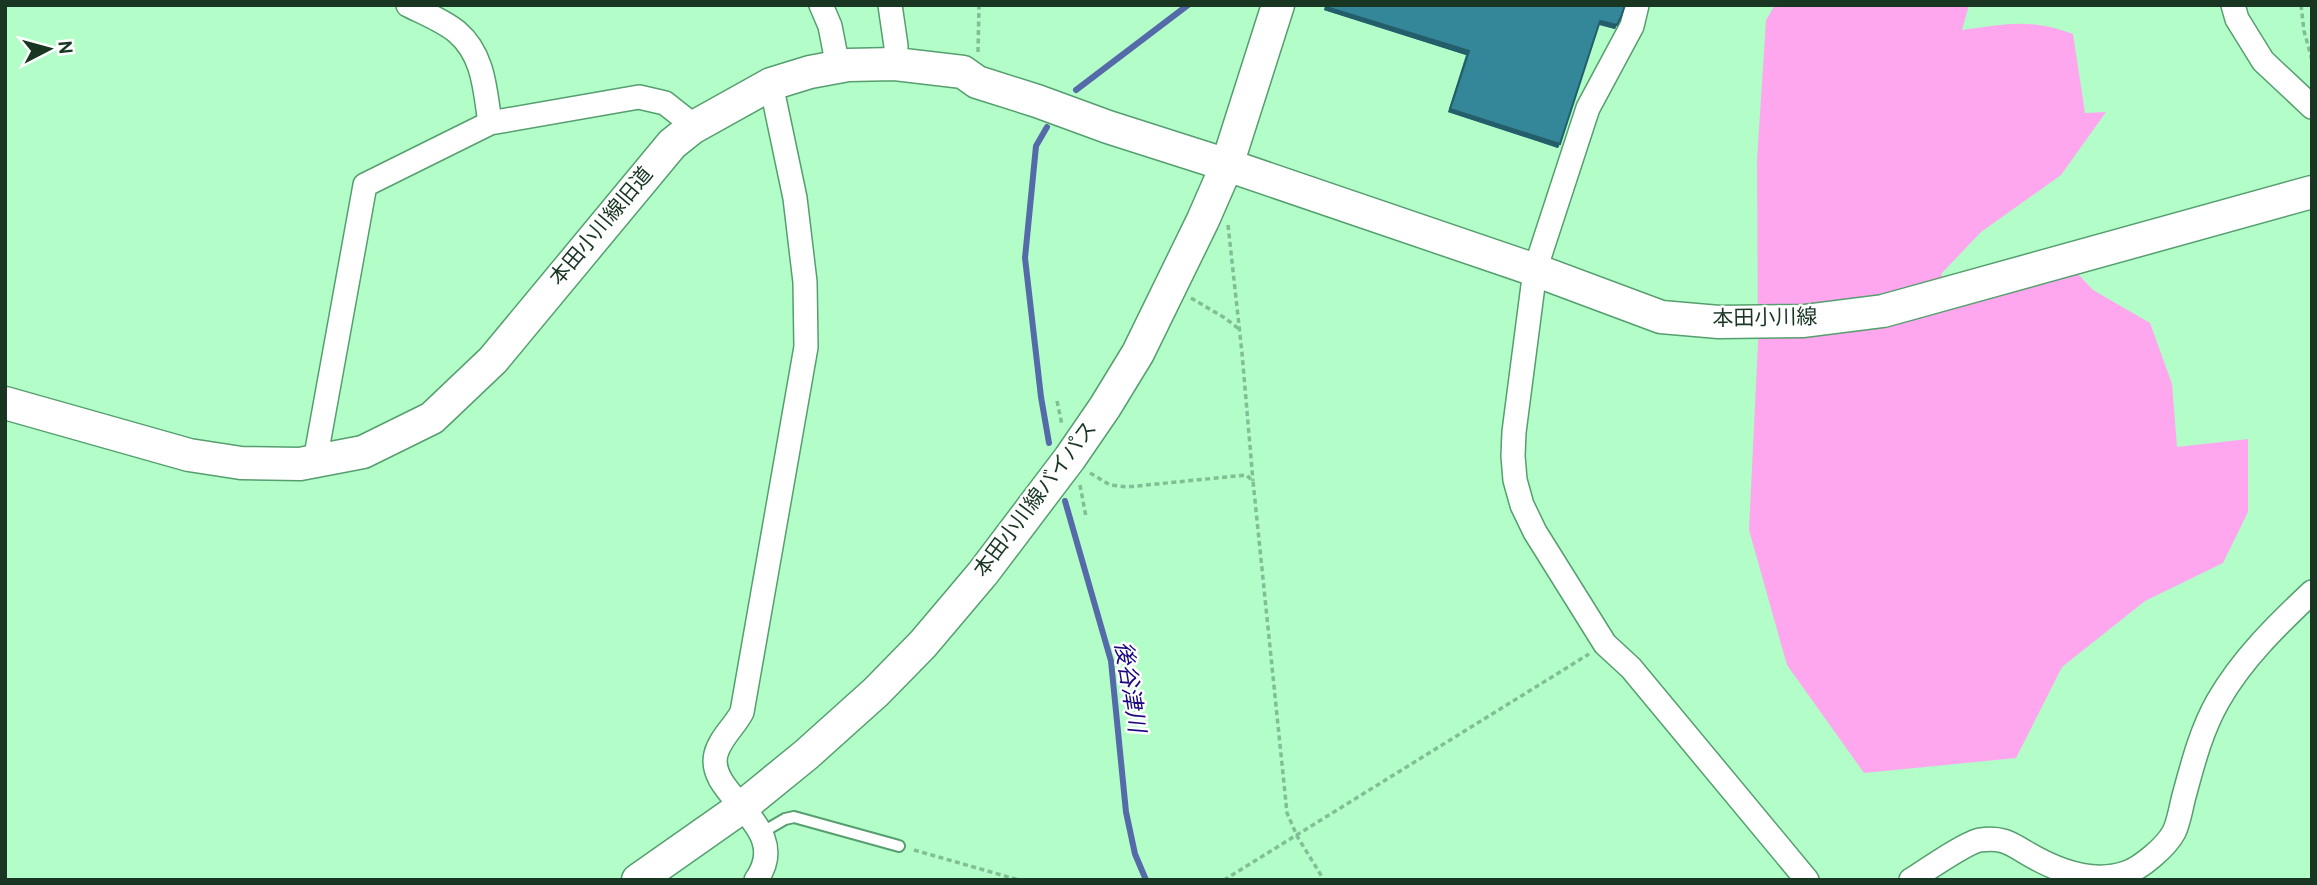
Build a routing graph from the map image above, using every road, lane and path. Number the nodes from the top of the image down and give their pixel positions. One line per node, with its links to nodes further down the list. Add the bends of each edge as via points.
1 (408, 5): 15 (street, via 456,31 472,48 481,66)
2 (821, 5): 11 (street)
3 (890, 5): 10 (street)
4 (979, 5): 12 (path)
5 (1278, 5): 17 (main road, 本田小川線バイパス)
6 (1637, 5): 20 (street, via 1632,26 1588,108)
7 (2234, 5): 14 (street, via 2237,19 2263,61)
8 (2301, 5): 9 (path)
9 (2312, 60)
10 (895, 64): 11 (main road, 本田小川線旧道); 12 (main road, 本田小川線旧道, via 963,72)
11 (838, 67): 13 (main road, 本田小川線旧道)
12 (977, 82): 17 (main road, 本田小川線旧道)
13 (771, 84): 16 (main road, 本田小川線旧道); 30 (street, via 795,198 805,282 806,347 743,712 716,754 718,773)
14 (2312, 107)
15 (490, 123): 16 (street, via 639,97 665,103); 24 (street, via 365,184)
16 (692, 128): 24 (main road, 本田小川線旧道, via 672,144 493,360 432,418 363,452)
17 (1227, 165): 20 (main road, 本田小川線); 25 (main road, 本田小川線バイパス, via 1138,353)
18 (2312, 192): 20 (main road, 本田小川線, via 1883,311 1804,321 1661,317)
19 (1226, 221): 22 (path)
20 (1535, 270): 29 (street, via 1514,432 1515,480 1535,532)
21 (1190, 298): 22 (path)
22 (1239, 329): 26 (path)
23 (5, 403): 24 (main road, 本田小川線旧道, via 189,455 241,463)
24 (315, 461)
25 (1077, 463): 26 (path, via 1110,485 1246,475); 27 (path); 30 (main road, 本田小川線バイパス, via 923,644 827,737)
26 (1253, 481): 32 (path, via 1287,813)
27 (1086, 517)
28 (2312, 592): 40 (street, via 2252,653 2219,700 2200,736 2174,833 2147,861 2127,873 2082,878 2011,842 1994,839 1977,841)
29 (1605, 644): 32 (path); 39 (street, via 1631,668)
30 (742, 807): 31 (street); 34 (main road, 本田小川線バイパス)
31 (761, 833): 33 (lane, via 794,817); 35 (street, via 766,859)
32 (1297, 836): 37 (path); 38 (path)
33 (899, 846): 36 (path)
34 (638, 880)
35 (756, 880)
36 (1019, 880)
37 (1224, 880)
38 (1324, 880)
39 (1807, 880)
40 (1911, 880)

